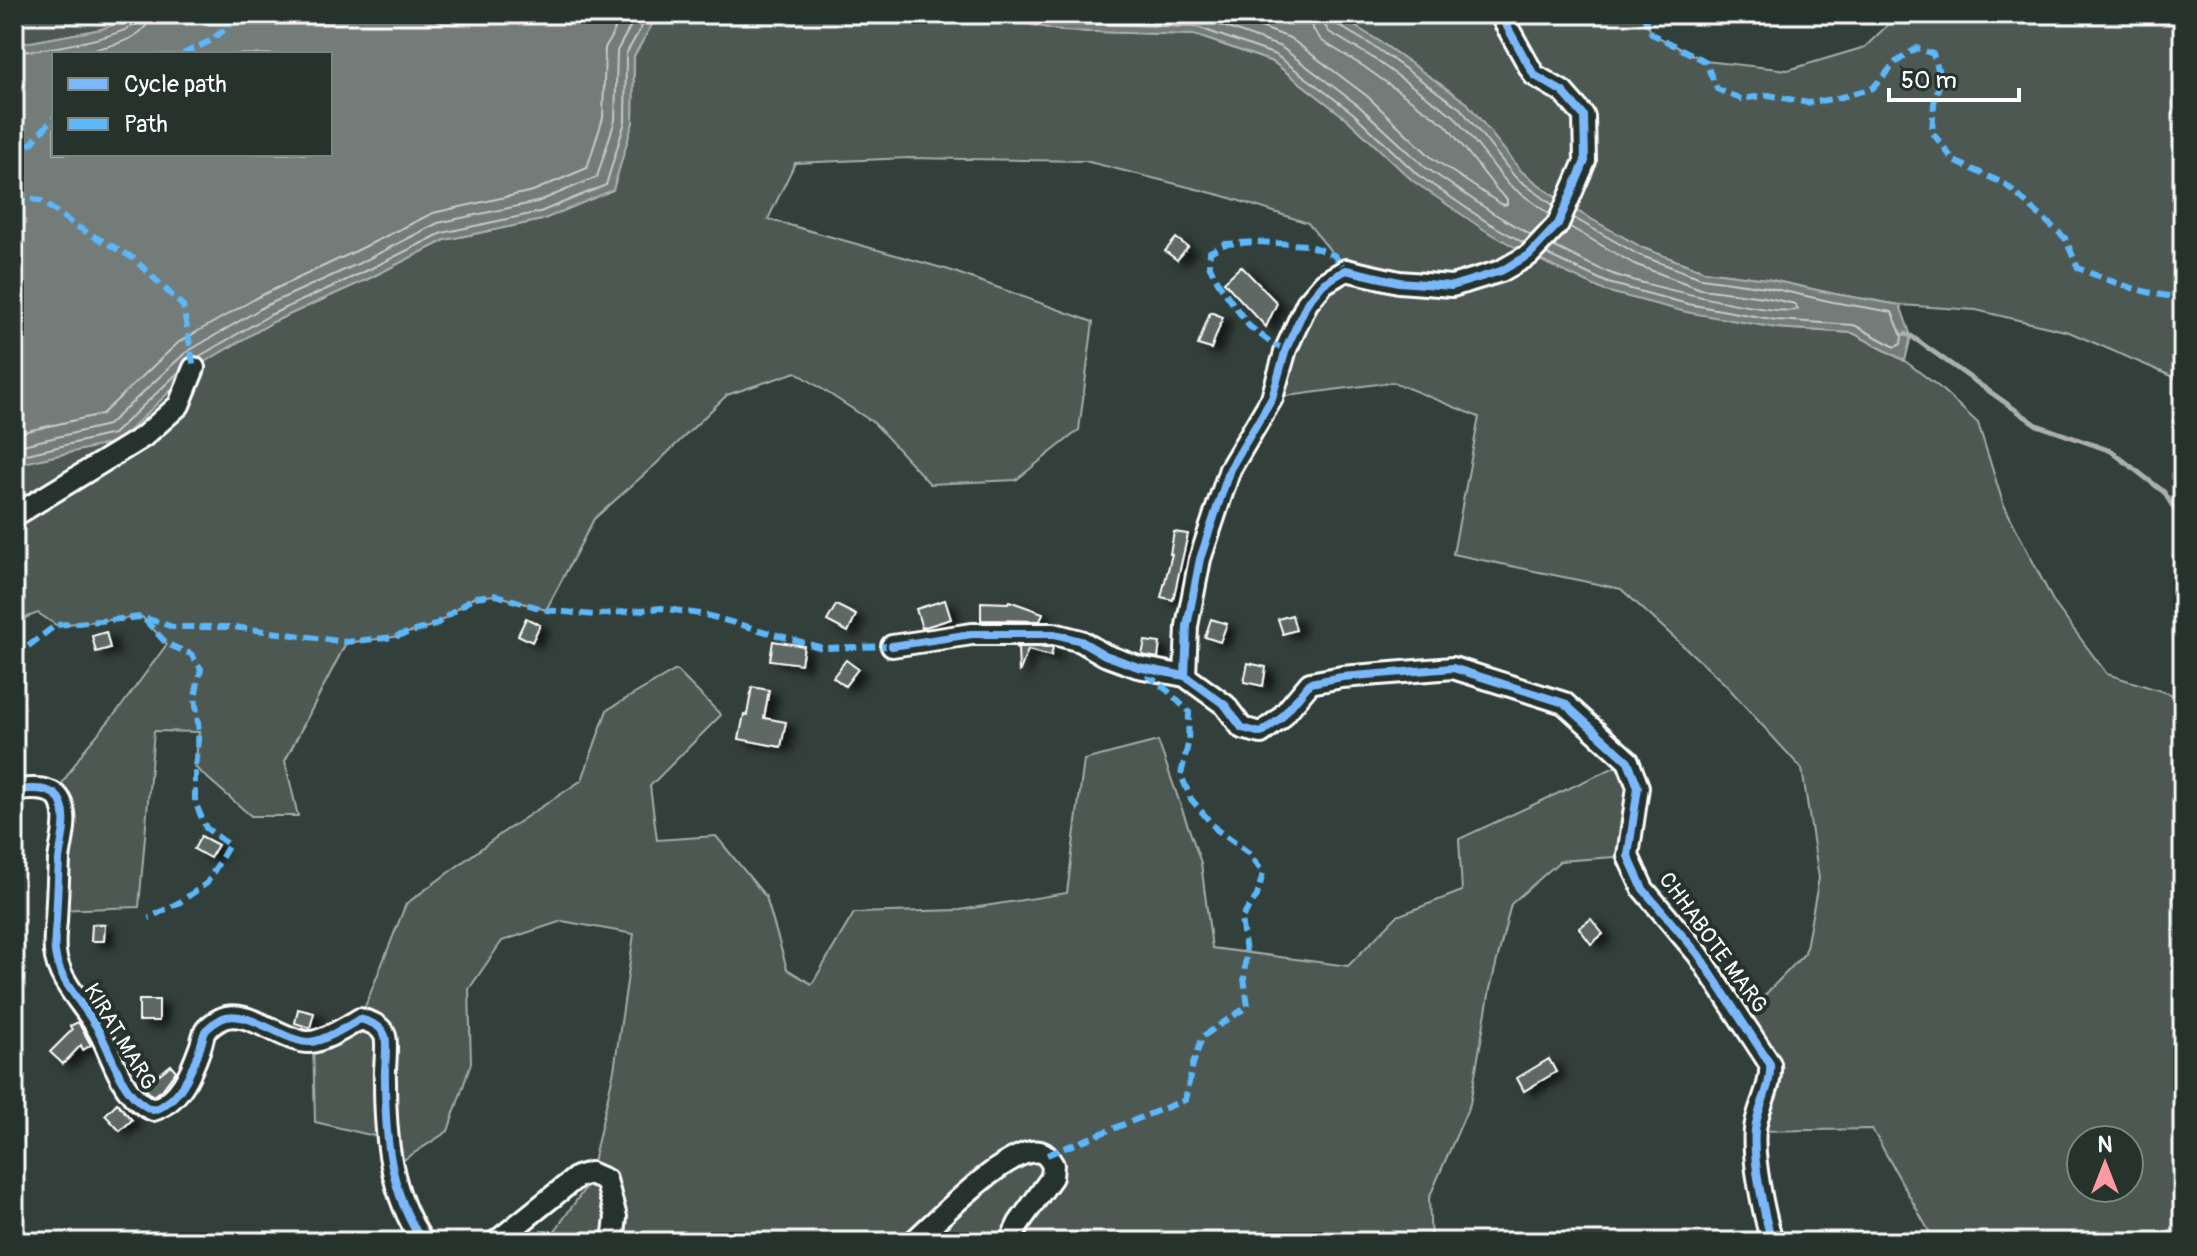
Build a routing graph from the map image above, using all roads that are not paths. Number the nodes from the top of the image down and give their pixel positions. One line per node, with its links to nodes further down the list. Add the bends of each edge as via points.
1 (1500, 14): 5 (street, via 1534,75 1563,92 1584,116 1585,161 1558,224 1529,255 1465,283 1399,282 1346,270 1324,283 1307,303 1272,398 1230,469 1200,559 1187,626)
2 (194, 368): 3 (street, via 179,405 143,437)
3 (14, 516)
4 (892, 646): 5 (street, CHHABOTE MARG, via 972,634 1054,634 1138,667)
5 (1185, 676): 12 (street, CHHABOTE MARG, via 1225,705 1242,728 1261,733 1310,683 1453,668 1564,703 1628,761 1638,787 1628,856 1643,889 1698,954 1770,1064 1771,1080 1754,1131)
6 (14, 790): 7 (street, KIRAT MARG, via 43,789 62,804 55,951 61,975 142,1106 166,1106 180,1092 206,1030 224,1017 243,1017 292,1040 313,1043 360,1019 376,1023 386,1036 385,1116 391,1168)
7 (423, 1242)
8 (496, 1242): 9 (street, via 577,1177 590,1173 606,1180 616,1217)
9 (613, 1242)
10 (913, 1242): 11 (street, via 997,1167 1037,1151 1053,1165 1052,1177)
11 (1010, 1242)
12 (1772, 1242)

